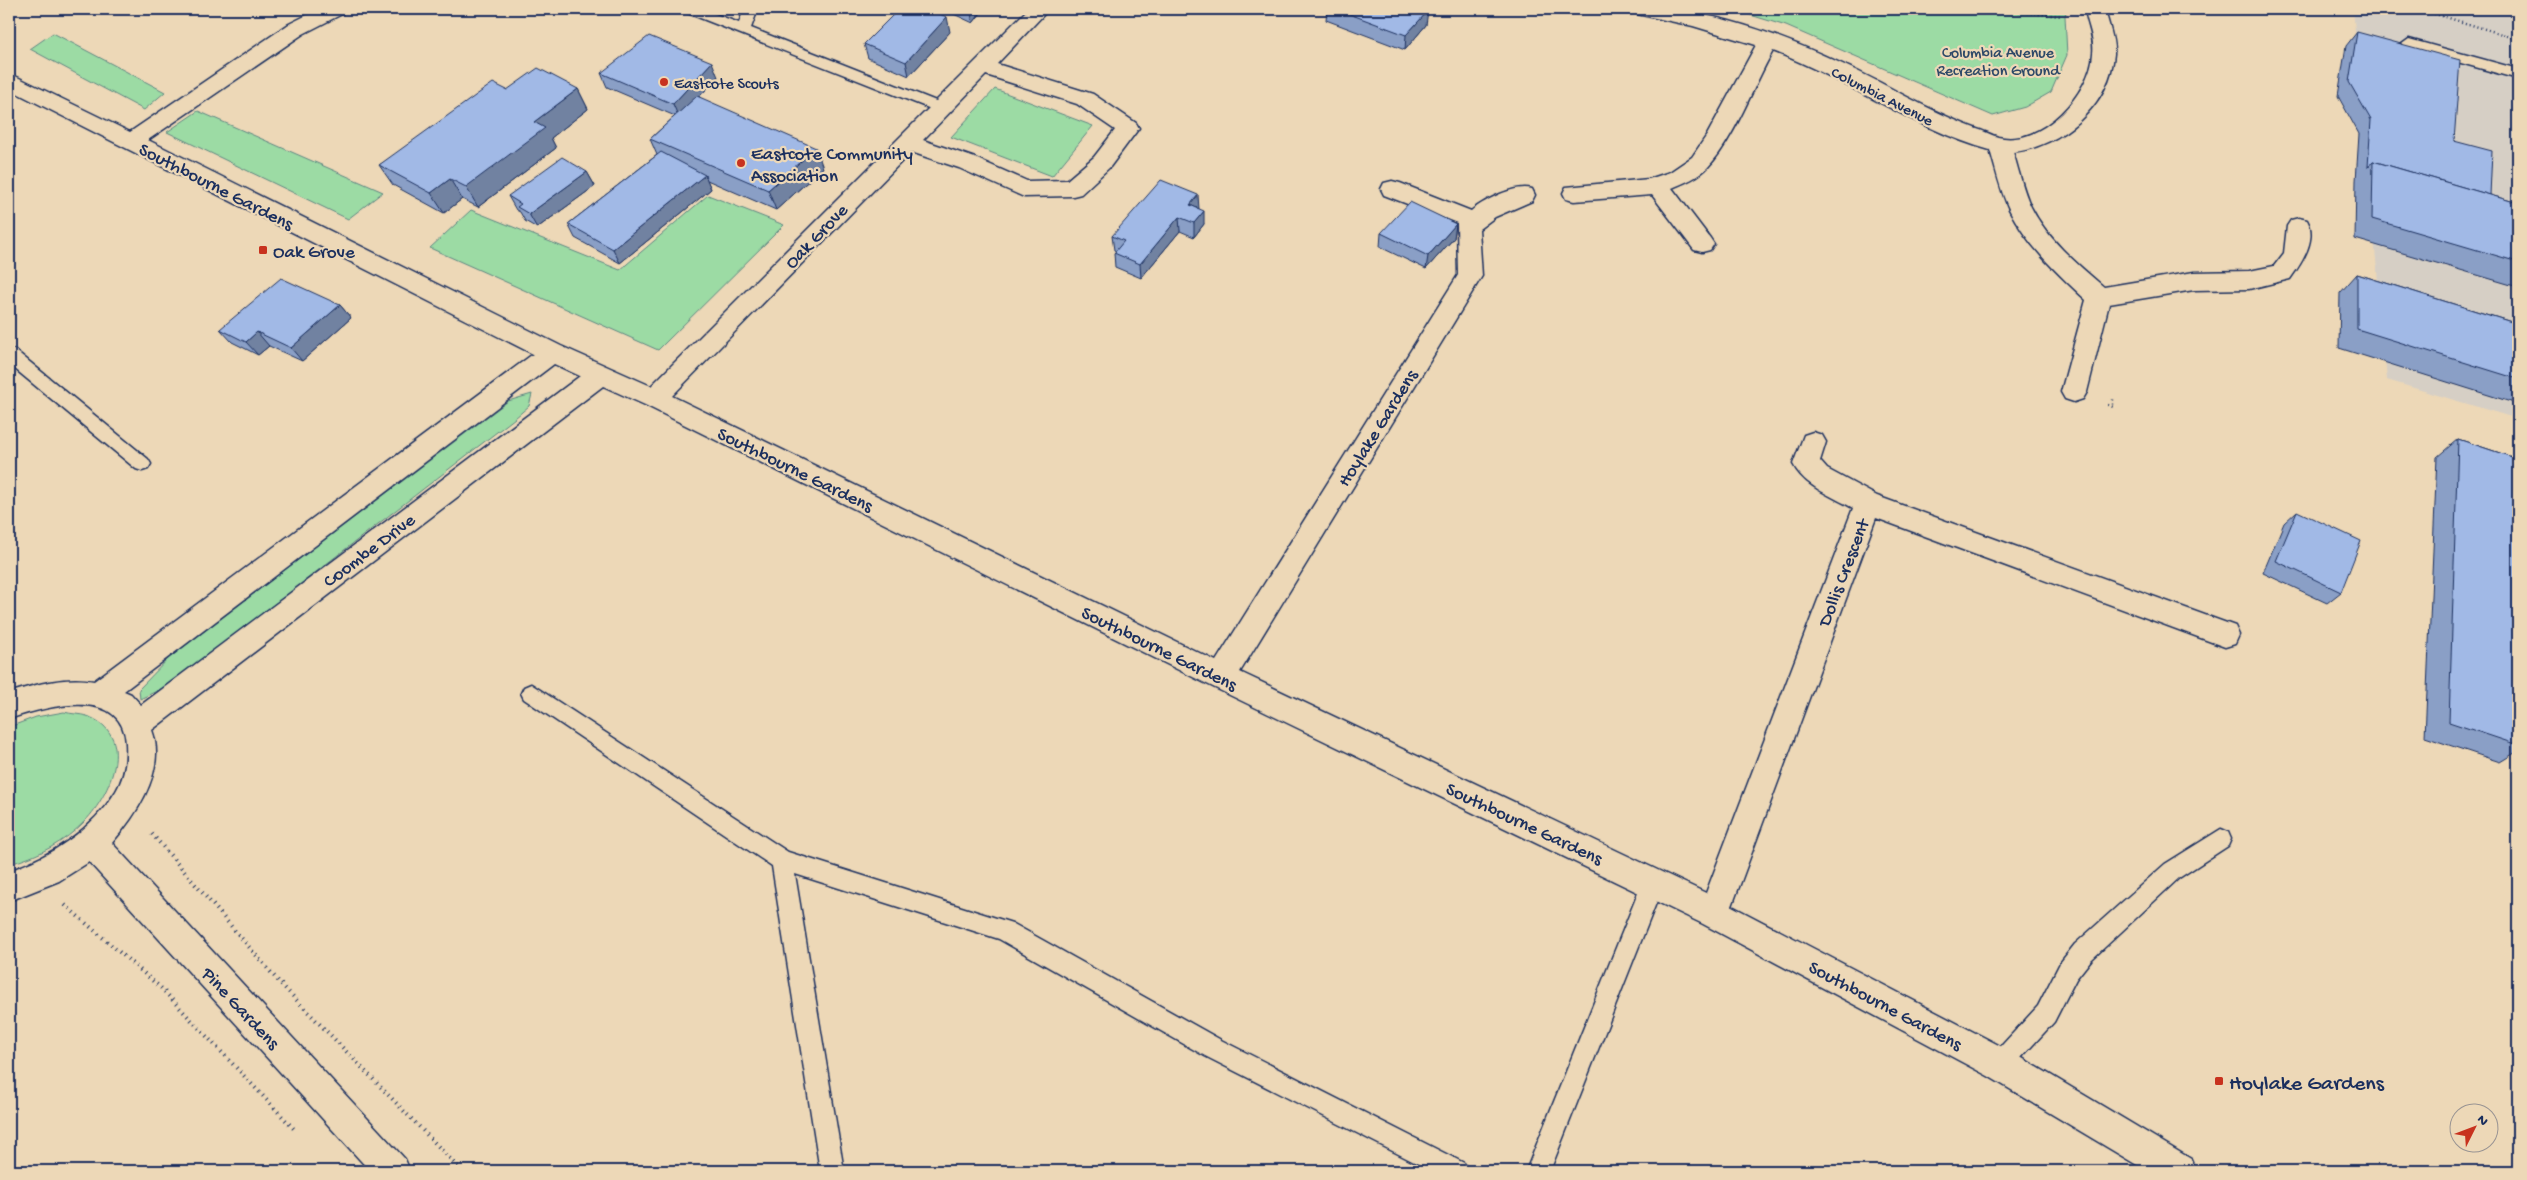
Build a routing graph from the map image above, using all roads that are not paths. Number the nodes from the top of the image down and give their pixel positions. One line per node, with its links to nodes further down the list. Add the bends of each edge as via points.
1 (335, 9): 14 (street, Southbourne Gardens, via 296,29)
2 (690, 9): 7 (lane)
3 (751, 9): 7 (lane)
4 (1038, 9): 10 (street, Oak Grove)
5 (1644, 9): 8 (street, Columbia Avenue, via 1696,20)
6 (2095, 9): 16 (street, Columbia Avenue, via 2104,53 2099,75 2087,98 2071,118 2051,133 2022,143)
7 (744, 30): 13 (lane)
8 (1768, 42): 16 (street, Columbia Avenue, via 1839,71 1944,125); 17 (street, via 1700,162 1678,177)
9 (2409, 44): 11 (lane)
10 (982, 66): 13 (street, Oak Grove); 15 (street, via 1086,99 1128,128 1102,162 1073,188 1024,190 967,163)
11 (2518, 74)
12 (9, 80): 14 (street, Southbourne Gardens)
13 (941, 108): 15 (street, Oak Grove)
14 (130, 142): 25 (street, Southbourne Gardens)
15 (906, 142): 29 (street, Oak Grove)
16 (1999, 145): 24 (street, via 2014,194 2027,221 2047,248)
17 (1657, 185): 19 (street); 23 (street)
18 (1392, 189): 21 (street)
19 (1574, 193)
20 (1524, 194): 21 (street, via 1487,211)
21 (1474, 221): 34 (street, Hoylake Gardens, via 1467,226 1470,276)
22 (2299, 226): 24 (street, via 2295,254 2282,273 2249,280 2194,280)
23 (1702, 244)
24 (2099, 297): 28 (street)
25 (552, 353): 27 (street, Southbourne Gardens); 36 (street)
26 (9, 356): 31 (lane)
27 (600, 375): 29 (street, Southbourne Gardens); 38 (street, Coombe Drive)
28 (2074, 392)
29 (654, 398): 34 (street, Southbourne Gardens)
30 (1813, 442): 32 (street, via 1806,464 1818,476)
31 (142, 464)
32 (1868, 504): 33 (street, Dollis Crescent); 44 (street, Dollis Crescent)
33 (2225, 635)
34 (1221, 677): 42 (street, Southbourne Gardens)
35 (530, 693): 41 (lane)
36 (98, 694): 37 (street, via 68,690); 38 (street, via 123,705)
37 (9, 706)
38 (138, 724): 40 (street, via 142,750 136,780 118,812)
39 (2220, 839): 45 (lane, via 2172,871 2083,952 2068,971 2046,1014)
40 (91, 842): 43 (street, via 52,868); 46 (street, Pine Gardens)
41 (782, 860): 47 (lane); 48 (lane, via 1004,930 1213,1048)
42 (1653, 883): 44 (street, Southbourne Gardens); 49 (lane)
43 (9, 886)
44 (1714, 912): 45 (street, Southbourne Gardens)
45 (2000, 1064): 50 (street, Southbourne Gardens)
46 (393, 1171)
47 (832, 1171)
48 (1456, 1171)
49 (1538, 1171)
50 (2179, 1171)

